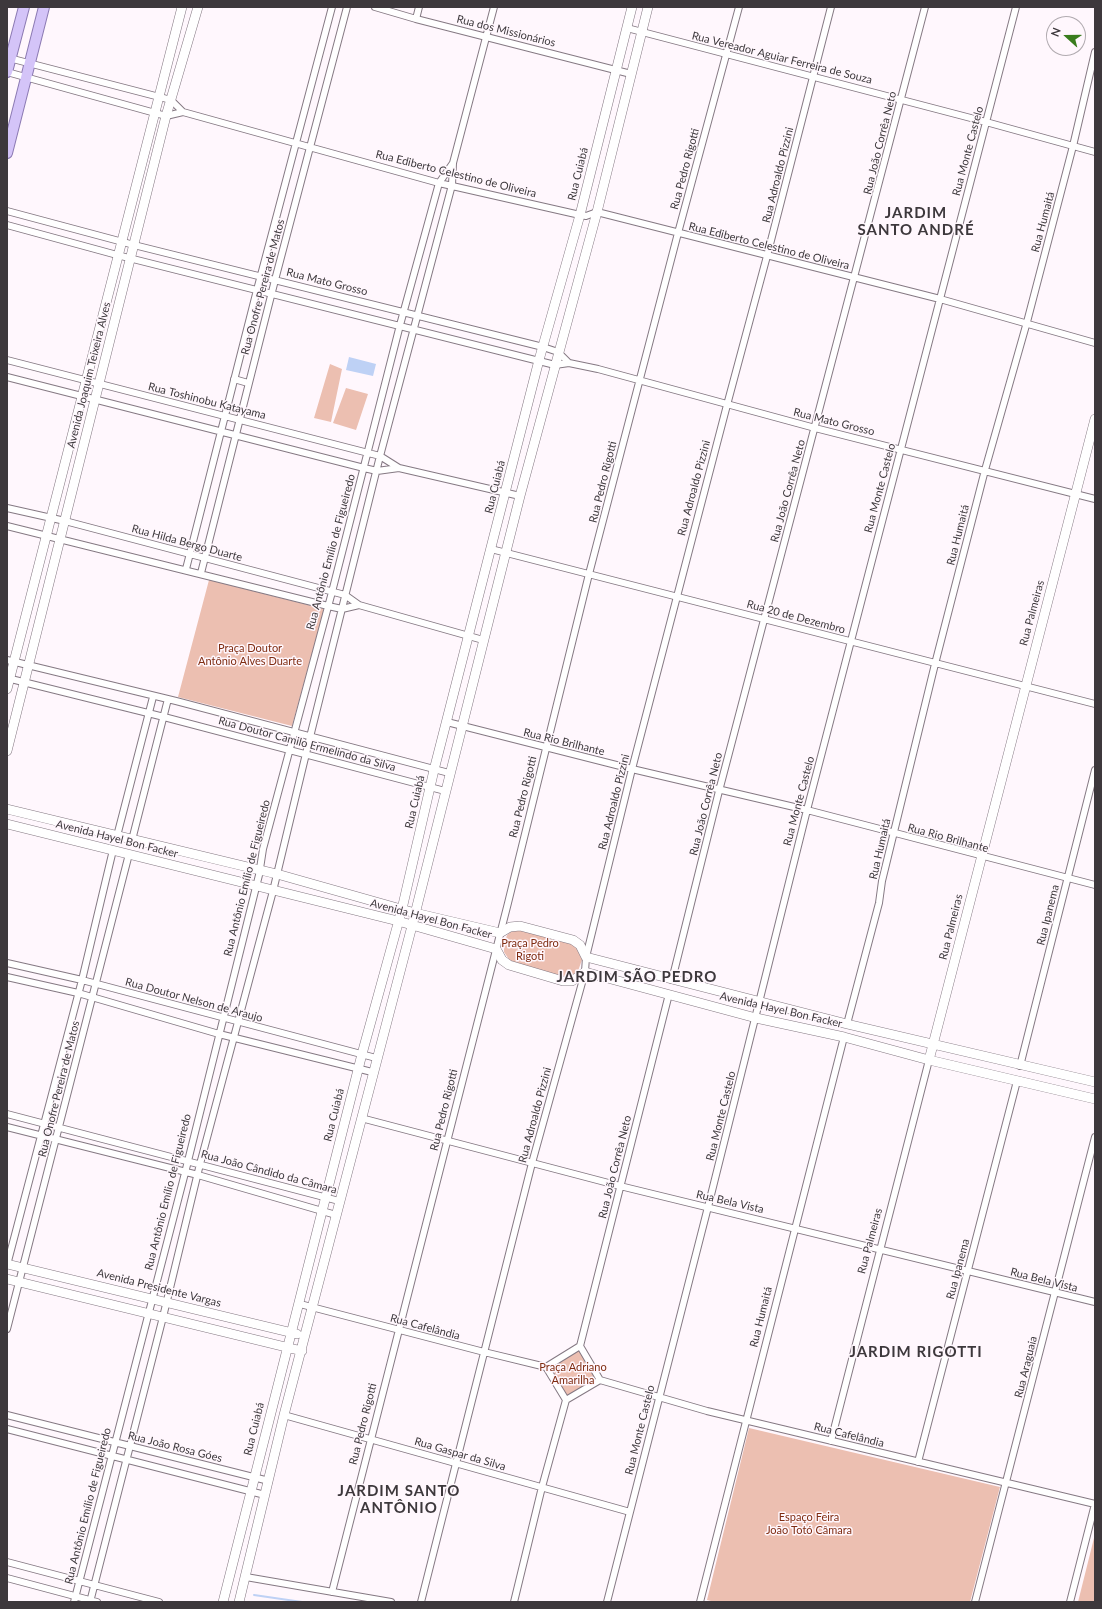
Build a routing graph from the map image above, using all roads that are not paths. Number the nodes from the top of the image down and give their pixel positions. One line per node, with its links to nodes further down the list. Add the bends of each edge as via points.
1 (24, 7): 22 (main road)
2 (44, 7): 23 (main road)
3 (182, 7): 29 (street, Avenida Joaquim Teixeira Alves)
4 (198, 7): 31 (street, Avenida Joaquim Teixeira Alves)
5 (332, 7): 36 (street, Rua Onofre Pereira de Matos)
6 (347, 7): 38 (street, Rua Onofre Pereira de Matos)
7 (375, 7): 16 (street, Rua dos Missionários)
8 (419, 7): 16 (street)
9 (494, 7): 19 (street, Rua Antônio Emílio de Figueiredo)
10 (632, 7): 17 (street, Rua Cuiabá)
11 (648, 7): 18 (street)
12 (739, 7): 21 (street, Rua Pedro Rigotti)
13 (831, 7): 28 (street, Rua Adroaldo Pizzini)
14 (925, 7): 30 (street, Rua João Corrêa Neto)
15 (1016, 7): 35 (street, Rua Monte Castelo)
16 (416, 19): 19 (street, Rua dos Missionários)
17 (627, 28): 18 (street, Rua Vereador Aguiar Ferreira de Souza); 24 (street, Rua Cuiabá)
18 (642, 32): 21 (street, Rua Vereador Aguiar Ferreira de Souza); 26 (street)
19 (486, 36): 24 (street, Rua dos Missionários); 41 (street, Rua Antônio Emílio de Figueiredo)
20 (1095, 52): 37 (street, Rua Humaitá)
21 (727, 54): 28 (street, Rua Vereador Aguiar Ferreira de Souza); 48 (street, Rua Pedro Rigotti)
22 (9, 58): 23 (street, Rua Ediberto Celestino de Oliveira); 25 (main road)
23 (30, 63): 27 (main road); 29 (street, Rua Ediberto Celestino de Oliveira)
24 (617, 70): 26 (street, Rua dos Missionários); 46 (street, Rua Cuiabá)
25 (7, 72): 27 (street)
26 (631, 74): 45 (street)
27 (27, 77): 32 (street); 40 (main road)
28 (813, 77): 30 (street, Rua Vereador Aguiar Ferreira de Souza); 52 (street, Rua Adroaldo Pizzini)
29 (158, 96): 31 (street, Rua Ediberto Celestino de Oliveira); 32 (street, Avenida Joaquim Teixeira Alves)
30 (901, 99): 35 (street, Rua Vereador Aguiar Ferreira de Souza); 55 (street, Rua João Corrêa Neto)
31 (171, 100): 33 (street, Rua Ediberto Celestino de Oliveira); 34 (street, Avenida Joaquim Teixeira Alves)
32 (154, 112): 34 (street); 49 (street, Avenida Joaquim Teixeira Alves)
33 (183, 112): 34 (street, Rua Ediberto Celestino de Oliveira); 36 (street, Rua Ediberto Celestino de Oliveira)
34 (166, 116): 50 (street, Avenida Joaquim Teixeira Alves)
35 (986, 122): 37 (street, Rua Vereador Aguiar Ferreira de Souza); 59 (street, Rua Monte Castelo)
36 (296, 143): 38 (street, Rua Ediberto Celestino de Oliveira); 54 (street, Rua Onofre Pereira de Matos)
37 (1073, 146): 39 (street, Rua Vereador Aguiar Ferreira de Souza); 62 (street, Rua Humaitá)
38 (310, 147): 42 (street, Rua Ediberto Celestino de Oliveira); 56 (street, Rua Onofre Pereira de Matos)
39 (1095, 152)
40 (7, 153)
41 (453, 163): 42 (street, Rua Antônio Emílio de Figueiredo); 43 (street, Rua Antônio Emílio de Figueiredo)
42 (439, 183): 43 (street, Rua Ediberto Celestino de Oliveira); 60 (street, Rua Antônio Emílio de Figueiredo)
43 (452, 185): 46 (street, Rua Ediberto Celestino de Oliveira); 61 (street, Rua Antônio Emílio de Figueiredo)
44 (7, 211): 49 (street, Rua Mato Grosso)
45 (597, 212): 46 (street, Rua Ediberto Celestino de Oliveira, via 586,216); 48 (street, Rua Ediberto Celestino de Oliveira); 67 (street)
46 (580, 215): 66 (street, Rua Cuiabá)
47 (7, 225): 51 (street, Rua Mato Grosso)
48 (678, 233): 52 (street, Rua Ediberto Celestino de Oliveira); 75 (street, Rua Pedro Rigotti)
49 (121, 241): 50 (street, Rua Mato Grosso); 51 (street, Avenida Joaquim Teixeira Alves)
50 (134, 245): 53 (street, Avenida Joaquim Teixeira Alves); 54 (street, Rua Mato Grosso)
51 (117, 255): 53 (street, Rua Mato Grosso); 74 (street, Avenida Joaquim Teixeira Alves)
52 (767, 256): 55 (street, Rua Ediberto Celestino de Oliveira); 80 (street, Rua Adroaldo Pizzini)
53 (130, 258): 57 (street, Rua Mato Grosso); 77 (street, Avenida Joaquim Teixeira Alves)
54 (260, 276): 56 (street, Rua Mato Grosso); 57 (street, Rua Onofre Pereira de Matos)
55 (855, 277): 59 (street, Rua Ediberto Celestino de Oliveira); 84 (street, Rua João Corrêa Neto)
56 (275, 280): 58 (street, Rua Onofre Pereira de Matos); 60 (street, Rua Mato Grosso)
57 (257, 290): 58 (street, Rua Mato Grosso); 73 (street, Rua Onofre Pereira de Matos)
58 (271, 293): 63 (street, Rua Mato Grosso); 76 (street, Rua Onofre Pereira de Matos)
59 (940, 299): 62 (street, Rua Ediberto Celestino de Oliveira); 87 (street, Rua Monte Castelo)
60 (404, 312): 61 (street, Rua Mato Grosso); 63 (street, Rua Antônio Emílio de Figueiredo)
61 (417, 315): 64 (street, Rua Antônio Emílio de Figueiredo); 66 (street, Rua Mato Grosso)
62 (1027, 322): 65 (street, Rua Ediberto Celestino de Oliveira); 92 (street, Rua Humaitá)
63 (400, 325): 64 (street, Rua Mato Grosso); 88 (street, Rua Antônio Emílio de Figueiredo)
64 (414, 328): 69 (street, Rua Mato Grosso); 89 (street, Rua Antônio Emílio de Figueiredo)
65 (1095, 343)
66 (543, 347): 67 (street, Rua Mato Grosso); 69 (street, Rua Cuiabá)
67 (558, 352): 70 (street, Rua Mato Grosso); 71 (street)
68 (7, 360): 74 (street, Rua Toshinobu Katayama)
69 (539, 360): 71 (street, Rua Mato Grosso); 94 (street, Rua Cuiabá)
70 (569, 363): 71 (street, Rua Mato Grosso); 75 (street, Rua Mato Grosso)
71 (555, 365): 96 (street)
72 (7, 376): 78 (street, Rua Toshinobu Katayama)
73 (234, 379): 76 (street); 81 (street, Rua Onofre Pereira de Matos)
74 (85, 380): 77 (street, Rua Toshinobu Katayama); 78 (street, Avenida Joaquim Teixeira Alves)
75 (640, 380): 80 (street, Rua Mato Grosso); 110 (street, Rua Pedro Rigotti)
76 (248, 383): 83 (street, Rua Onofre Pereira de Matos)
77 (98, 384): 79 (street, Avenida Joaquim Teixeira Alves); 81 (street, Rua Toshinobu Katayama)
78 (81, 395): 79 (street, Rua Toshinobu Katayama); 99 (street, Avenida Joaquim Teixeira Alves)
79 (95, 399): 85 (street, Rua Toshinobu Katayama); 100 (street, Avenida Joaquim Teixeira Alves)
80 (727, 405): 84 (street, Rua Mato Grosso); 113 (street, Rua Adroaldo Pizzini)
81 (224, 416): 83 (street, Rua Toshinobu Katayama); 85 (street, Rua Onofre Pereira de Matos)
82 (1095, 419): 95 (street, Rua Palmeiras)
83 (239, 420): 86 (street, Rua Onofre Pereira de Matos); 88 (street, Rua Toshinobu Katayama)
84 (815, 428): 87 (street, Rua Mato Grosso); 117 (street, Rua João Corrêa Neto)
85 (220, 432): 86 (street, Rua Toshinobu Katayama); 106 (street, Rua Onofre Pereira de Matos)
86 (235, 435): 90 (street, Rua Toshinobu Katayama); 107 (street, Rua Onofre Pereira de Matos)
87 (900, 450): 92 (street, Rua Mato Grosso); 120 (street, Rua Monte Castelo)
88 (367, 453): 89 (street, Rua Toshinobu Katayama); 90 (street, Rua Antônio Emílio de Figueiredo)
89 (380, 456): 91 (street, Rua Toshinobu Katayama); 93 (street, Rua Antônio Emílio de Figueiredo)
90 (364, 468): 93 (street, Rua Toshinobu Katayama); 111 (street, Rua Antônio Emílio de Figueiredo)
91 (399, 468): 93 (street, Rua Toshinobu Katayama); 94 (street, Rua Toshinobu Katayama)
92 (985, 470): 95 (street, Rua Mato Grosso); 122 (street, Rua Humaitá)
93 (377, 471): 112 (street, Rua Antônio Emílio de Figueiredo)
94 (506, 492): 96 (street, Rua Toshinobu Katayama); 104 (street, Rua Cuiabá)
95 (1075, 494): 97 (street, Rua Mato Grosso); 126 (street, Rua Palmeiras)
96 (520, 496): 105 (street)
97 (1095, 500)
98 (7, 508): 99 (street, Rua Hilda Bergo Duarte)
99 (51, 518): 100 (street, Rua Hilda Bergo Duarte); 102 (street, Avenida Joaquim Teixeira Alves)
100 (65, 521): 103 (street, Avenida Joaquim Teixeira Alves); 106 (street, Rua Hilda Bergo Duarte)
101 (7, 526): 102 (street, Rua Hilda Bergo Duarte)
102 (47, 534): 103 (street, Rua Hilda Bergo Duarte); 121 (street, Avenida Joaquim Teixeira Alves)
103 (61, 538): 108 (street, Rua Hilda Bergo Duarte); 123 (street, Avenida Joaquim Teixeira Alves)
104 (492, 549): 105 (street, Rua 20 de Dezembro); 118 (street, Rua Cuiabá)
105 (506, 553): 110 (street, Rua 20 de Dezembro); 119 (street)
106 (190, 555): 107 (street, Rua Hilda Bergo Duarte); 108 (street, Rua Onofre Pereira de Matos)
107 (205, 558): 109 (street, Rua Onofre Pereira de Matos); 111 (street, Rua Hilda Bergo Duarte)
108 (186, 569): 109 (street, Rua Hilda Bergo Duarte)
109 (201, 573): 115 (street, Rua Hilda Bergo Duarte)
110 (589, 574): 113 (street, Rua 20 de Dezembro); 137 (street, Rua Pedro Rigotti)
111 (332, 592): 112 (street, Rua Hilda Bergo Duarte); 115 (street, Rua Antônio Emílio de Figueiredo)
112 (345, 595): 114 (street, Rua Hilda Bergo Duarte); 116 (street, Rua Antônio Emílio de Figueiredo)
113 (676, 596): 117 (street, Rua 20 de Dezembro); 141 (street, Rua Adroaldo Pizzini)
114 (359, 605): 116 (street, Rua Hilda Bergo Duarte); 118 (street, Rua Hilda Bergo Duarte)
115 (328, 606): 116 (street, Rua Hilda Bergo Duarte); 135 (street, Rua Antônio Emílio de Figueiredo)
116 (342, 609): 136 (street, Rua Antônio Emílio de Figueiredo)
117 (765, 619): 120 (street, Rua 20 de Dezembro); 146 (street, Rua João Corrêa Neto)
118 (470, 636): 119 (street, Rua Hilda Bergo Duarte); 133 (street, Rua Cuiabá)
119 (483, 640): 134 (street)
120 (850, 641): 122 (street, Rua 20 de Dezembro); 149 (street, Rua Monte Castelo)
121 (10, 661): 123 (street); 124 (street, Avenida Joaquim Teixeira Alves)
122 (935, 664): 126 (street, Rua 20 de Dezembro); 153 (street, Rua Humaitá)
123 (28, 666): 125 (street, Avenida Joaquim Teixeira Alves); 128 (street)
124 (8, 678): 125 (street); 127 (street, Avenida Joaquim Teixeira Alves)
125 (24, 682): 131 (street, Rua Doutor Camilo Ermelindo da Silva); 139 (street, Avenida Joaquim Teixeira Alves)
126 (1025, 686): 130 (street, Rua 20 de Dezembro); 158 (street, Rua Palmeiras)
127 (7, 689)
128 (154, 697): 129 (street, Rua Doutor Camilo Ermelindo da Silva); 131 (street)
129 (168, 700): 132 (street); 135 (street, Rua Doutor Camilo Ermelindo da Silva)
130 (1095, 704)
131 (149, 713): 132 (street, Rua Doutor Camilo Ermelindo da Silva); 154 (street)
132 (164, 717): 138 (street, Rua Doutor Camilo Ermelindo da Silva); 155 (street)
133 (448, 722): 134 (street, Rua Rio Brilhante); 142 (street, Rua Cuiabá)
134 (462, 726): 137 (street, Rua Rio Brilhante); 144 (street)
135 (294, 732): 136 (street, Rua Doutor Camilo Ermelindo da Silva); 138 (street, Rua Antônio Emílio de Figueiredo)
136 (310, 737): 140 (street, Rua Antônio Emílio de Figueiredo); 142 (street, Rua Doutor Camilo Ermelindo da Silva)
137 (546, 747): 141 (street, Rua Rio Brilhante); 169 (street, Rua Pedro Rigotti)
138 (290, 750): 140 (street, Rua Doutor Camilo Ermelindo da Silva); 159 (street, Rua Antônio Emílio de Figueiredo)
139 (7, 751)
140 (306, 754): 145 (street, Rua Doutor Camilo Ermelindo da Silva); 160 (street, Rua Antônio Emílio de Figueiredo)
141 (632, 769): 146 (street, Rua Rio Brilhante); 171 (street, Rua Adroaldo Pizzini)
142 (434, 770): 144 (street, Rua Doutor Camilo Ermelindo da Silva); 145 (street, Rua Cuiabá)
143 (1095, 770): 161 (street, Rua Ipanema)
144 (449, 774): 147 (street)
145 (431, 787): 147 (street, Rua Doutor Camilo Ermelindo da Silva); 150 (street, Rua Cuiabá)
146 (719, 790): 149 (street, Rua Rio Brilhante); 176 (street, Rua João Corrêa Neto)
147 (445, 791): 152 (street)
148 (7, 809): 154 (street, Avenida Hayel Bon Facker)
149 (807, 810): 153 (street, Rua Rio Brilhante); 181 (street, Rua Monte Castelo)
150 (423, 822): 152 (street); 165 (street, Rua Cuiabá)
151 (7, 824): 156 (street, Avenida Hayel Bon Facker)
152 (437, 826): 166 (street)
153 (894, 834): 158 (street, Rua Rio Brilhante); 185 (street, Rua Humaitá)
154 (117, 836): 155 (street, Avenida Hayel Bon Facker)
155 (132, 840): 159 (street, Avenida Hayel Bon Facker)
156 (113, 850): 157 (street, Avenida Hayel Bon Facker); 175 (street, Rua Onofre Pereira de Matos)
157 (129, 854): 163 (street, Avenida Hayel Bon Facker); 177 (street, Rua Onofre Pereira de Matos)
158 (981, 857): 161 (street, Rua Rio Brilhante); 189 (street, Rua Palmeiras)
159 (260, 870): 160 (street, Avenida Hayel Bon Facker); 163 (street, Rua Antônio Emílio de Figueiredo)
160 (277, 874): 164 (street, Rua Antônio Emílio de Figueiredo); 165 (street, Avenida Hayel Bon Facker)
161 (1067, 878): 162 (street, Rua Rio Brilhante); 193 (street, Rua Ipanema)
162 (1095, 885)
163 (256, 887): 164 (street, Avenida Hayel Bon Facker); 182 (street, Rua Antônio Emílio de Figueiredo)
164 (273, 891): 167 (street, Avenida Hayel Bon Facker); 184 (street, Rua Antônio Emílio de Figueiredo)
165 (402, 909): 166 (street, Avenida Hayel Bon Facker); 167 (street, Rua Cuiabá)
166 (415, 913): 168 (street); 169 (street, Avenida Hayel Bon Facker)
167 (398, 921): 168 (street, Avenida Hayel Bon Facker); 190 (street, Rua Cuiabá)
168 (412, 926): 170 (street, Avenida Hayel Bon Facker); 191 (street)
169 (500, 933): 170 (street, Rua Pedro Rigotti); 171 (street, Avenida Hayel Bon Facker, via 510,927 520,926 573,940 580,945)
170 (496, 949): 173 (street, Avenida Hayel Bon Facker, via 502,960 509,965 563,981 572,981); 207 (street, Rua Pedro Rigotti)
171 (586, 956): 173 (street, Rua Adroaldo Pizzini); 176 (street, Avenida Hayel Bon Facker)
172 (7, 963): 175 (street, Rua Doutor Nelson de Araujo)
173 (584, 972): 179 (street, Avenida Hayel Bon Facker); 209 (street, Rua Adroaldo Pizzini)
174 (7, 977): 178 (street)
175 (82, 980): 177 (street, Rua Doutor Nelson de Araujo); 178 (street, Rua Onofre Pereira de Matos)
176 (672, 980): 181 (street, Avenida Hayel Bon Facker)
177 (96, 984): 180 (street, Rua Onofre Pereira de Matos); 182 (street, Rua Doutor Nelson de Araujo)
178 (78, 994): 180 (street); 201 (street, Rua Onofre Pereira de Matos)
179 (669, 994): 183 (street, Avenida Hayel Bon Facker); 213 (street, Rua João Corrêa Neto)
180 (93, 997): 186 (street); 202 (street, Rua Onofre Pereira de Matos)
181 (760, 1001): 183 (street, Rua Monte Castelo); 185 (street, Avenida Hayel Bon Facker)
182 (222, 1018): 184 (street, Rua Doutor Nelson de Araujo); 186 (street, Rua Antônio Emílio de Figueiredo)
183 (756, 1018): 188 (street, Avenida Hayel Bon Facker); 216 (street, Rua Monte Castelo)
184 (237, 1022): 187 (street, Rua Antônio Emílio de Figueiredo); 190 (street, Rua Doutor Nelson de Araujo)
185 (847, 1024): 189 (street, Avenida Hayel Bon Facker)
186 (219, 1034): 187 (street); 208 (street, Rua Antônio Emílio de Figueiredo)
187 (233, 1037): 194 (street); 210 (street, Rua Antônio Emílio de Figueiredo)
188 (844, 1037): 192 (street, Avenida Hayel Bon Facker); 219 (street, Rua Humaitá)
189 (933, 1045): 192 (street, Rua Palmeiras); 193 (street, Avenida Hayel Bon Facker)
190 (362, 1054): 191 (street, Rua Doutor Nelson de Araujo); 194 (street, Rua Cuiabá)
191 (376, 1058): 195 (street)
192 (929, 1060): 196 (street, Avenida Hayel Bon Facker); 220 (street, Rua Palmeiras)
193 (1020, 1066): 197 (street, Avenida Hayel Bon Facker)
194 (359, 1069): 195 (street); 214 (street, Rua Cuiabá)
195 (372, 1072): 200 (street)
196 (1017, 1081): 198 (street, Avenida Hayel Bon Facker); 223 (street, Rua Ipanema)
197 (1095, 1082)
198 (1095, 1099)
199 (7, 1114): 201 (street, Rua João Cândido da Câmara)
200 (361, 1118): 207 (street, Rua Bela Vista); 215 (street)
201 (44, 1123): 202 (street, Rua João Cândido da Câmara); 204 (street, Rua Onofre Pereira de Matos)
202 (60, 1126): 206 (street, Rua Onofre Pereira de Matos); 208 (street, Rua João Cândido da Câmara)
203 (7, 1127): 204 (street)
204 (41, 1136): 206 (street); 221 (street, Rua Onofre Pereira de Matos)
205 (1095, 1137): 226 (street, Rua Araguaia)
206 (57, 1139): 211 (street); 222 (street, Rua Onofre Pereira de Matos)
207 (446, 1140): 209 (street, Rua Bela Vista); 235 (street, Rua Pedro Rigotti)
208 (187, 1161): 210 (street, Rua João Cândido da Câmara); 211 (street, Rua Antônio Emílio de Figueiredo)
209 (532, 1163): 213 (street, Rua Bela Vista); 241 (street, Rua Adroaldo Pizzini)
210 (200, 1164): 212 (street, Rua Antônio Emílio de Figueiredo); 214 (street, Rua João Cândido da Câmara)
211 (185, 1173): 212 (street); 227 (street, Rua Antônio Emílio de Figueiredo)
212 (198, 1175): 217 (street); 228 (street, Rua Antônio Emílio de Figueiredo)
213 (620, 1186): 216 (street, Rua Bela Vista); 238 (street, Rua João Corrêa Neto)
214 (326, 1197): 215 (street, Rua João Cândido da Câmara); 217 (street, Rua Cuiabá)
215 (339, 1201): 218 (street)
216 (708, 1207): 219 (street, Rua Bela Vista); 244 (street, Rua Monte Castelo)
217 (323, 1211): 218 (street); 230 (street, Rua Cuiabá)
218 (336, 1215): 231 (street)
219 (795, 1228): 220 (street, Rua Bela Vista); 248 (street, Rua Humaitá)
220 (880, 1249): 223 (street, Rua Bela Vista); 251 (street, Rua Palmeiras)
221 (7, 1264): 222 (street, Avenida Presidente Vargas)
222 (23, 1267): 225 (street, Rua Onofre Pereira de Matos); 227 (street, Avenida Presidente Vargas)
223 (967, 1272): 226 (street, Rua Bela Vista); 256 (street, Rua Ipanema)
224 (7, 1278): 225 (street)
225 (19, 1282): 232 (street); 234 (street, Rua Onofre Pereira de Matos)
226 (1055, 1292): 229 (street, Rua Bela Vista); 260 (street, Rua Araguaia)
227 (151, 1299): 228 (street, Avenida Presidente Vargas); 232 (street, Rua Antônio Emílio de Figueiredo)
228 (167, 1302): 233 (street, Rua Antônio Emílio de Figueiredo); 236 (street, Avenida Presidente Vargas)
229 (1095, 1302)
230 (300, 1304): 231 (street, Rua Cafelândia); 236 (street, Rua Cuiabá)
231 (312, 1307): 235 (street, Rua Cafelândia); 237 (street)
232 (148, 1313): 233 (street); 252 (street, Rua Antônio Emílio de Figueiredo)
233 (163, 1317): 239 (street); 253 (street, Rua Antônio Emílio de Figueiredo)
234 (7, 1329)
235 (398, 1330): 241 (street, Rua Cafelândia); 250 (street, Rua Pedro Rigotti)
236 (291, 1333): 237 (street, Avenida Presidente Vargas); 239 (street, Rua Cuiabá)
237 (305, 1336): 240 (street)
238 (580, 1346): 242 (street); 243 (street)
239 (288, 1348): 240 (street); 258 (street, Rua Cuiabá)
240 (302, 1351): 247 (street)
241 (484, 1352): 242 (street, Rua Cafelândia); 257 (street, Rua Adroaldo Pizzini)
242 (546, 1367): 245 (street)
243 (600, 1380): 244 (street, Rua Cafelândia); 245 (street)
244 (658, 1398): 248 (street, Rua Cafelândia); 265 (street, Rua Monte Castelo)
245 (566, 1400): 261 (street)
246 (7, 1415): 252 (street, Rua João Rosa Góes)
247 (284, 1415): 250 (street, Rua Gaspar da Silva); 259 (street)
248 (745, 1420): 251 (street, Rua Cafelândia); 282 (street, Rua Humaitá)
249 (7, 1429): 254 (street)
250 (370, 1439): 257 (street, Rua Gaspar da Silva); 271 (street, Rua Pedro Rigotti)
251 (831, 1441): 256 (street, Rua Cafelândia)
252 (115, 1442): 253 (street, Rua João Rosa Góes); 254 (street, Rua Antônio Emílio de Figueiredo)
253 (129, 1446): 255 (street, Rua Antônio Emílio de Figueiredo); 258 (street, Rua João Rosa Góes)
254 (111, 1455): 255 (street); 269 (street, Rua Antônio Emílio de Figueiredo)
255 (125, 1460): 262 (street); 270 (street, Rua Antônio Emílio de Figueiredo)
256 (918, 1462): 260 (street, Rua Cafelândia)
257 (456, 1463): 261 (street, Rua Gaspar da Silva); 279 (street, Rua Adroaldo Pizzini)
258 (254, 1478): 259 (street, Rua João Rosa Góes); 262 (street, Rua Cuiabá)
259 (269, 1481): 263 (street)
260 (1006, 1483): 264 (street, Rua Cafelândia); 283 (street, Rua Araguaia)
261 (542, 1487): 265 (street, Rua Gaspar da Silva); 280 (street)
262 (251, 1492): 263 (street); 276 (street, Rua Cuiabá)
263 (265, 1495): 267 (street)
264 (1095, 1504): 284 (street)
265 (630, 1512): 281 (street, Rua Monte Castelo)
266 (7, 1562): 269 (street)
267 (246, 1577): 271 (street); 277 (street)
268 (7, 1578): 272 (street)
269 (80, 1580): 270 (street); 272 (street, Rua Antônio Emílio de Figueiredo)
270 (94, 1584): 273 (street, Rua Antônio Emílio de Figueiredo); 275 (street)
271 (332, 1592): 278 (street)
272 (74, 1599): 273 (street)
273 (90, 1601): 274 (street)
274 (97, 1602)
275 (159, 1602)
276 (223, 1602)
277 (239, 1602)
278 (391, 1602)
279 (421, 1602)
280 (514, 1602)
281 (607, 1602)
282 (700, 1602)
283 (975, 1602)
284 (1070, 1602)

